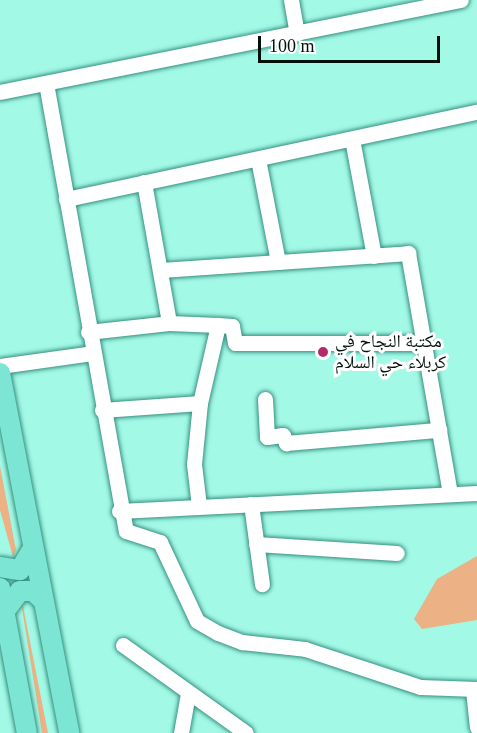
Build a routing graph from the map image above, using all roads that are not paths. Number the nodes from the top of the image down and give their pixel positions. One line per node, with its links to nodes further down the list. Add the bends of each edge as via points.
1 (291, 0): 3 (street)
2 (460, 0): 3 (street)
3 (297, 33): 4 (street)
4 (46, 83): 5 (street); 10 (street)
5 (0, 92)
6 (477, 112): 7 (street)
7 (352, 139): 8 (street); 11 (street)
8 (258, 159): 9 (street); 12 (street)
9 (144, 182): 10 (street); 13 (street)
10 (66, 199): 16 (street)
11 (374, 256): 12 (street); 17 (street, via 408,253)
12 (278, 262): 13 (street)
13 (161, 270): 14 (street)
14 (169, 323): 15 (street); 16 (street)
15 (218, 325): 17 (street, via 232,326 235,343); 22 (street)
16 (88, 333): 18 (street)
17 (424, 343): 24 (street)
18 (92, 353): 19 (street); 23 (street)
19 (0, 366)
20 (0, 373): 31 (main road)
21 (265, 399): 24 (street, via 267,437 283,435 286,443)
22 (200, 403): 23 (street); 28 (street, via 194,464)
23 (102, 410): 29 (street)
24 (439, 430): 25 (street)
25 (450, 493): 26 (street); 27 (street)
26 (477, 493)
27 (251, 504): 28 (street); 30 (street)
28 (199, 506): 29 (street)
29 (119, 511): 39 (street, via 126,531 160,542 197,621 218,633 242,642 305,649 420,687)
30 (256, 544): 32 (street); 34 (street)
31 (33, 548): 33 (main road, via 20,570); 36 (main road)
32 (397, 553)
33 (0, 567)
34 (262, 584)
35 (0, 588): 37 (main road)
36 (43, 600): 37 (main road, via 33,591 20,591 9,599); 43 (main road)
37 (4, 612): 42 (main road)
38 (123, 645): 40 (street)
39 (475, 689): 41 (street)
40 (188, 695): 44 (street); 45 (street)
41 (477, 727)
42 (27, 733)
43 (69, 733)
44 (181, 733)
45 (246, 733)

